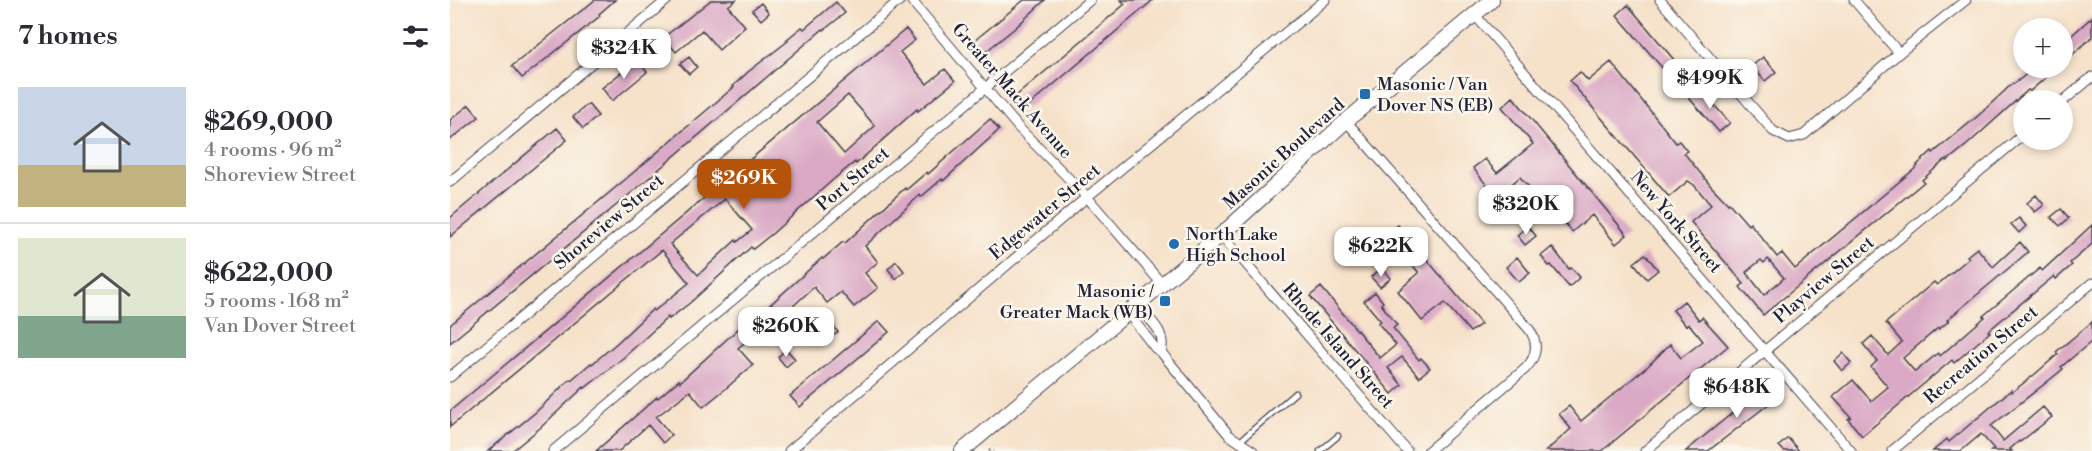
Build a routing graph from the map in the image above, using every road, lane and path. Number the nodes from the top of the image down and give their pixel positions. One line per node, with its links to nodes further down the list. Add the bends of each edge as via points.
1 (667, 0): 17 (street)
2 (900, 0): 25 (street, Shoreview Street)
3 (911, 0): 13 (street, Greater Mack Avenue)
4 (1090, 0): 13 (street, Port Street)
5 (1325, 0): 18 (street, Edgewater Street)
6 (1492, 0): 10 (street, Masonic Boulevard)
7 (1660, 0): 11 (street, via 1773,131 1789,139 1804,135)
8 (1854, 0): 11 (street)
9 (1966, 0): 11 (street)
10 (1474, 14): 15 (street, Masonic Boulevard); 23 (street, New York Street)
11 (1899, 53)
12 (2092, 77): 14 (street)
13 (985, 90): 18 (street, Greater Mack Avenue); 30 (street, Port Street)
14 (2073, 93)
15 (1346, 121): 19 (street, Masonic Boulevard); 37 (street, via 1529,329 1536,342 1536,351 1525,369)
16 (2013, 143): 23 (street, Playview Street)
17 (450, 182)
18 (1087, 197): 21 (street, Greater Mack Avenue); 31 (street, Edgewater Street)
19 (1221, 235): 21 (street, Masonic Boulevard); 36 (street, Rhode Island Street)
20 (2092, 283): 40 (street, Recreation Street)
21 (1162, 284): 22 (street, Masonic Boulevard)
22 (1133, 309): 24 (street); 24 (street, via 1160,332); 29 (street, Masonic Boulevard)
23 (1765, 350): 38 (street, Playview Street); 39 (street, New York Street)
24 (1161, 352): 28 (street)
25 (450, 377)
26 (1295, 393): 28 (lane)
27 (1338, 436): 35 (lane)
28 (1239, 442): 34 (street)
29 (967, 450)
30 (553, 451)
31 (789, 451)
32 (989, 451): 33 (path)
33 (994, 451)
34 (1252, 451)
35 (1320, 451)
36 (1407, 451)
37 (1428, 451)
38 (1645, 451)
39 (1851, 451)
40 (1892, 451)

